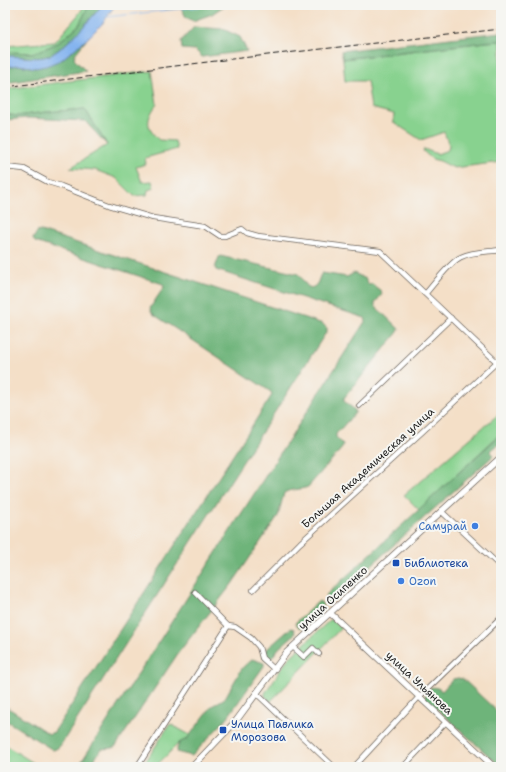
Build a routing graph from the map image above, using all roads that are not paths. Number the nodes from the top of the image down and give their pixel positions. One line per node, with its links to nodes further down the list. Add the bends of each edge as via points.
1 (5, 167): 3 (street, via 24,169 48,182 153,218 205,226 220,236 242,229 258,236 380,251)
2 (501, 250): 3 (street, via 476,252 460,257)
3 (426, 293): 4 (street)
4 (451, 318): 5 (street); 7 (street)
5 (497, 362): 6 (street); 11 (street, Большая Академическая улица, via 300,542)
6 (501, 366)
7 (359, 406)
8 (501, 457): 9 (main road, улица Осипенко)
9 (441, 511): 10 (street); 13 (main road, улица Осипенко)
10 (501, 567)
11 (253, 590)
12 (195, 592): 15 (street)
13 (330, 613): 16 (main road, улица Осипенко); 20 (main road, улица Ульянова)
14 (501, 618): 20 (street)
15 (228, 626): 18 (street, via 235,627 251,638 259,647 262,658); 23 (street)
16 (293, 647): 17 (street, via 304,657 313,648); 18 (main road, улица Осипенко)
17 (319, 654)
18 (274, 669): 19 (main road, улица Осипенко)
19 (256, 693): 24 (main road, улица Осипенко, via 232,725); 25 (street)
20 (420, 697): 21 (main road, улица Ульянова); 26 (street)
21 (446, 722): 22 (main road, улица Ульянова); 27 (street)
22 (487, 765): 28 (main road, улица Ульянова)
23 (137, 767)
24 (192, 767)
25 (334, 767)
26 (354, 767)
27 (404, 767)
28 (494, 767)

